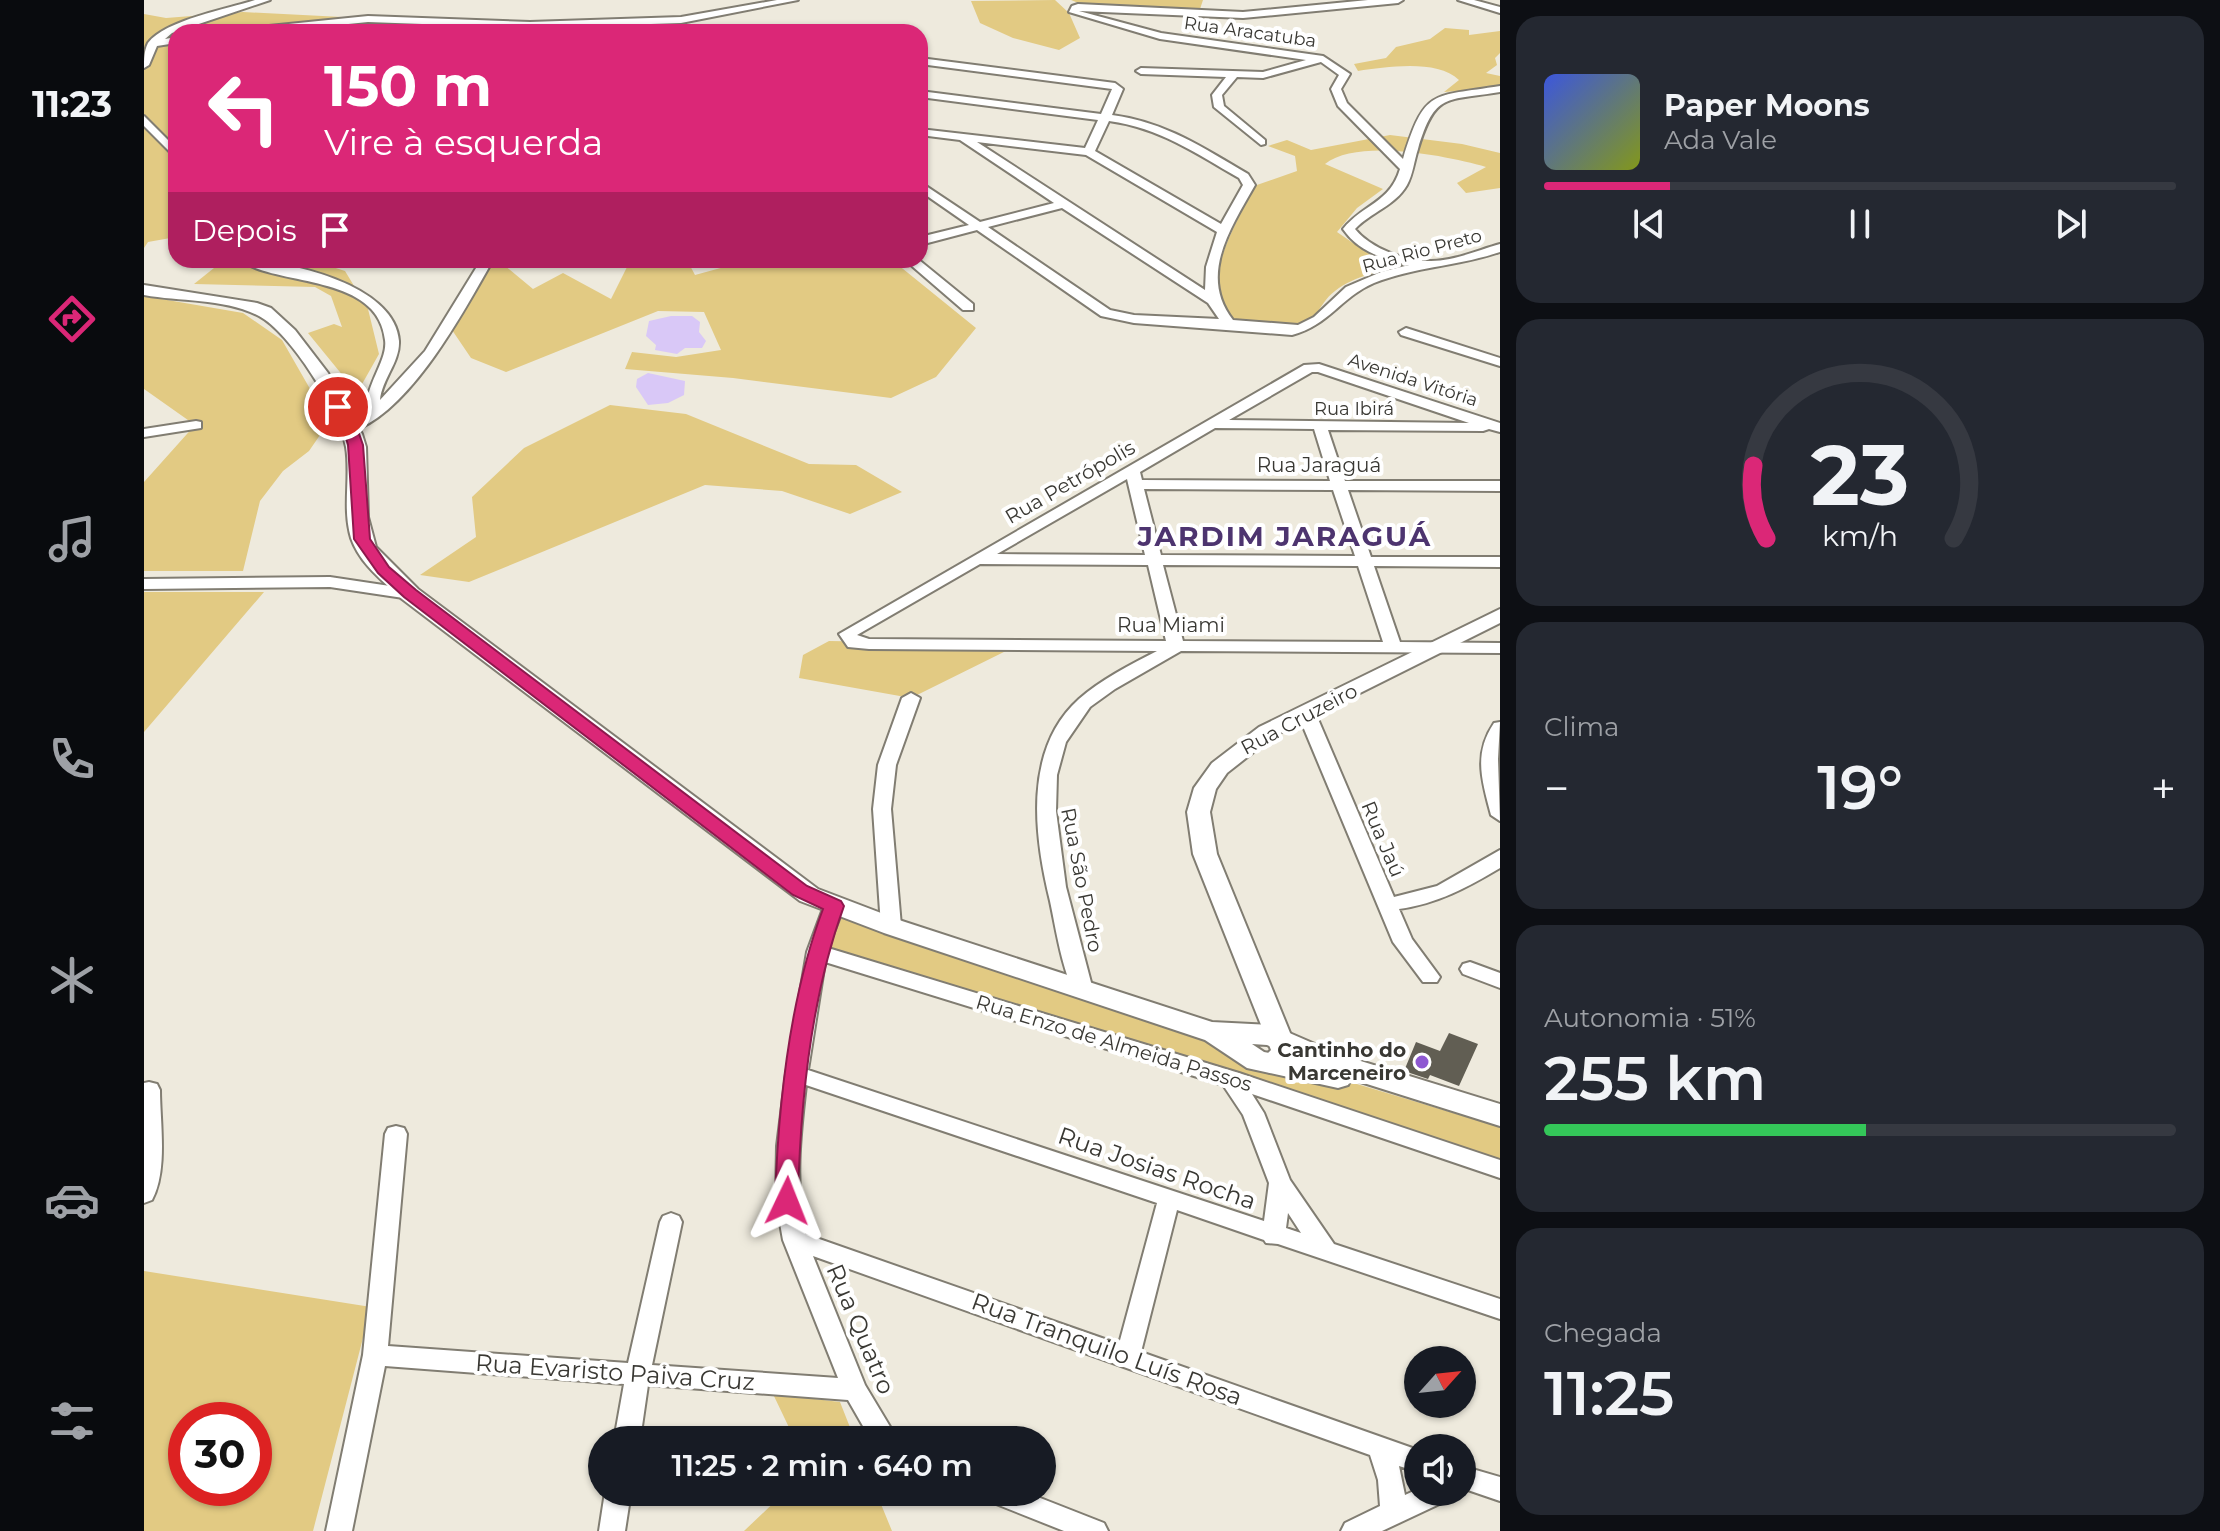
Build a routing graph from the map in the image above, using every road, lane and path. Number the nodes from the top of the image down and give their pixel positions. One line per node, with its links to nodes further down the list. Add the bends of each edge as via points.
1 (265, 0): 10 (street)
2 (793, 0): 9 (street)
3 (1269, 0): 6 (street)
4 (1398, 0): 6 (street)
5 (1463, 0): 7 (street)
6 (1313, 10): 17 (street, Rua Aracatuba, via 1243,15 1095,6 1074,12 1160,36)
7 (1500, 10)
8 (772, 16): 9 (street, via 745,15 727,22)
9 (700, 19): 13 (street)
10 (190, 24)
11 (319, 24): 12 (street, via 368,19)
12 (503, 24)
13 (558, 24)
14 (168, 31): 16 (street)
15 (168, 41): 16 (street)
16 (153, 44): 19 (street)
17 (1323, 59): 21 (street, via 1263,75); 33 (street, Rua Aracatuba, via 1345,74 1336,89 1342,104)
18 (928, 62): 24 (street, via 1110,84 1118,89)
19 (144, 65)
20 (1141, 71): 21 (street)
21 (1233, 75): 30 (street, via 1217,95 1219,107)
22 (1500, 89): 33 (street, via 1445,98 1428,108)
23 (928, 95): 24 (street)
24 (1105, 116): 31 (street); 37 (street, via 1155,127 1249,180)
25 (144, 119): 27 (street)
26 (928, 133): 28 (street)
27 (168, 137)
28 (961, 137): 29 (street); 32 (street)
29 (1003, 142): 31 (street); 32 (street)
30 (1261, 142)
31 (1089, 152): 37 (street)
32 (986, 154): 35 (street)
33 (1407, 169): 40 (street, via 1389,200 1349,229 1367,246 1403,259)
34 (928, 191): 36 (street, Rua Rio Preto)
35 (1064, 204): 36 (street); 45 (street)
36 (980, 226): 38 (street); 47 (street, Rua Rio Preto, via 1106,313)
37 (1224, 231): 45 (street, via 1211,272)
38 (928, 239)
39 (1500, 248): 40 (street, Rua Rio Preto)
40 (1442, 264): 47 (street, Rua Rio Preto, via 1367,282 1312,326 1292,331)
41 (275, 268): 51 (street, via 346,288 383,316 392,337 390,359 375,386)
42 (482, 268): 51 (street, via 430,354)
43 (921, 268): 46 (street)
44 (144, 290): 55 (main road, via 247,307 280,321)
45 (1212, 300): 47 (street)
46 (968, 307)
47 (1229, 324)
48 (1406, 332): 49 (street)
49 (1500, 362)
50 (1314, 368): 52 (street, Rua Petrópolis); 56 (street, Avenida Vitória)
51 (373, 416): 55 (street)
52 (1210, 424): 54 (street, Rua Ibirá); 58 (street, Rua Petrópolis)
53 (196, 425): 57 (street)
54 (1320, 427): 56 (street, Rua Ibirá); 59 (street)
55 (350, 428): 66 (main road, via 356,445 362,539 371,556)
56 (1499, 428)
57 (144, 433)
58 (1135, 477): 59 (street, Rua Jaraguá); 61 (street, Rua Petrópolis); 62 (street)
59 (1340, 485): 60 (street, Rua Jaraguá); 63 (street)
60 (1500, 486)
61 (977, 559): 62 (street); 68 (street, Rua Petrópolis)
62 (1155, 561): 63 (street); 70 (street)
63 (1365, 562): 64 (street); 69 (street)
64 (1500, 562)
65 (144, 584): 66 (street, via 330,582)
66 (410, 594): 79 (main road, via 800,891)
67 (1500, 615): 71 (street, Rua Cruzeiro)
68 (847, 634): 70 (street, Rua Miami, via 854,643 869,644)
69 (1393, 646): 70 (street, Rua Miami); 71 (street, Rua Miami)
70 (1176, 647): 85 (street, Rua São Pedro, via 1076,712 1057,739 1044,818)
71 (1443, 647): 72 (street, Rua Miami); 74 (street, Rua Cruzeiro)
72 (1500, 648)
73 (911, 698): 80 (street, via 887,765 882,809)
74 (1306, 712): 78 (street, Rua Jaú); 86 (street, Rua Cruzeiro, via 1226,759 1204,789 1197,820 1205,854 1268,1007)
75 (1500, 727): 76 (street, via 1488,753)
76 (1500, 815)
77 (1500, 856): 78 (street, via 1442,894)
78 (1386, 904): 83 (street, Rua Jaú, via 1403,942)
79 (834, 906): 80 (main road); 81 (street, Rua Quatro)
80 (891, 926): 85 (main road)
81 (817, 952): 87 (street, Rua Quatro); 88 (street, Rua Enzo de Almeida Passos)
82 (1470, 969): 84 (street)
83 (1430, 977)
84 (1500, 981)
85 (1083, 990): 86 (main road)
86 (1262, 1048): 92 (main road, via 1328,1061); 93 (main road, via 1324,1073)
87 (797, 1074): 98 (street, Rua Josias Rocha); 101 (street, Rua Quatro, via 787,1201)
88 (1231, 1079): 90 (street, Rua Enzo de Almeida Passos); 91 (street)
89 (149, 1090): 97 (street)
90 (1279, 1095): 91 (street, via 1264,1100); 95 (street, Rua Enzo de Almeida Passos)
91 (1253, 1113): 96 (street)
92 (1500, 1115)
93 (1500, 1126)
94 (396, 1134): 104 (street)
95 (1500, 1169)
96 (1280, 1183): 100 (street); 102 (street)
97 (144, 1194)
98 (1169, 1199): 100 (street, Rua Josias Rocha); 105 (street)
99 (671, 1222): 106 (street)
100 (1274, 1236): 102 (street, Rua Josias Rocha)
101 (795, 1240): 105 (street, Rua Tranquilo Luís Rosa); 107 (street, Rua Quatro)
102 (1326, 1251): 103 (street, Rua Josias Rocha)
103 (1500, 1309)
104 (375, 1355): 106 (street, Rua Evaristo Paiva Cruz); 118 (street)
105 (1128, 1356): 110 (street, Rua Tranquilo Luís Rosa)
106 (638, 1372): 107 (street, Rua Evaristo Paiva Cruz); 108 (street)
107 (855, 1390): 109 (street, Rua Quatro)
108 (629, 1426)
109 (877, 1426)
110 (1380, 1447): 111 (street, Rua Tranquilo Luís Rosa); 117 (street)
111 (1404, 1456)
112 (1476, 1482): 113 (street)
113 (1500, 1489)
114 (616, 1506): 119 (street)
115 (1031, 1506): 120 (street)
116 (1409, 1506): 117 (street)
117 (1394, 1513): 121 (street)
118 (339, 1531)
119 (612, 1531)
120 (1095, 1531)
121 (1354, 1531)

